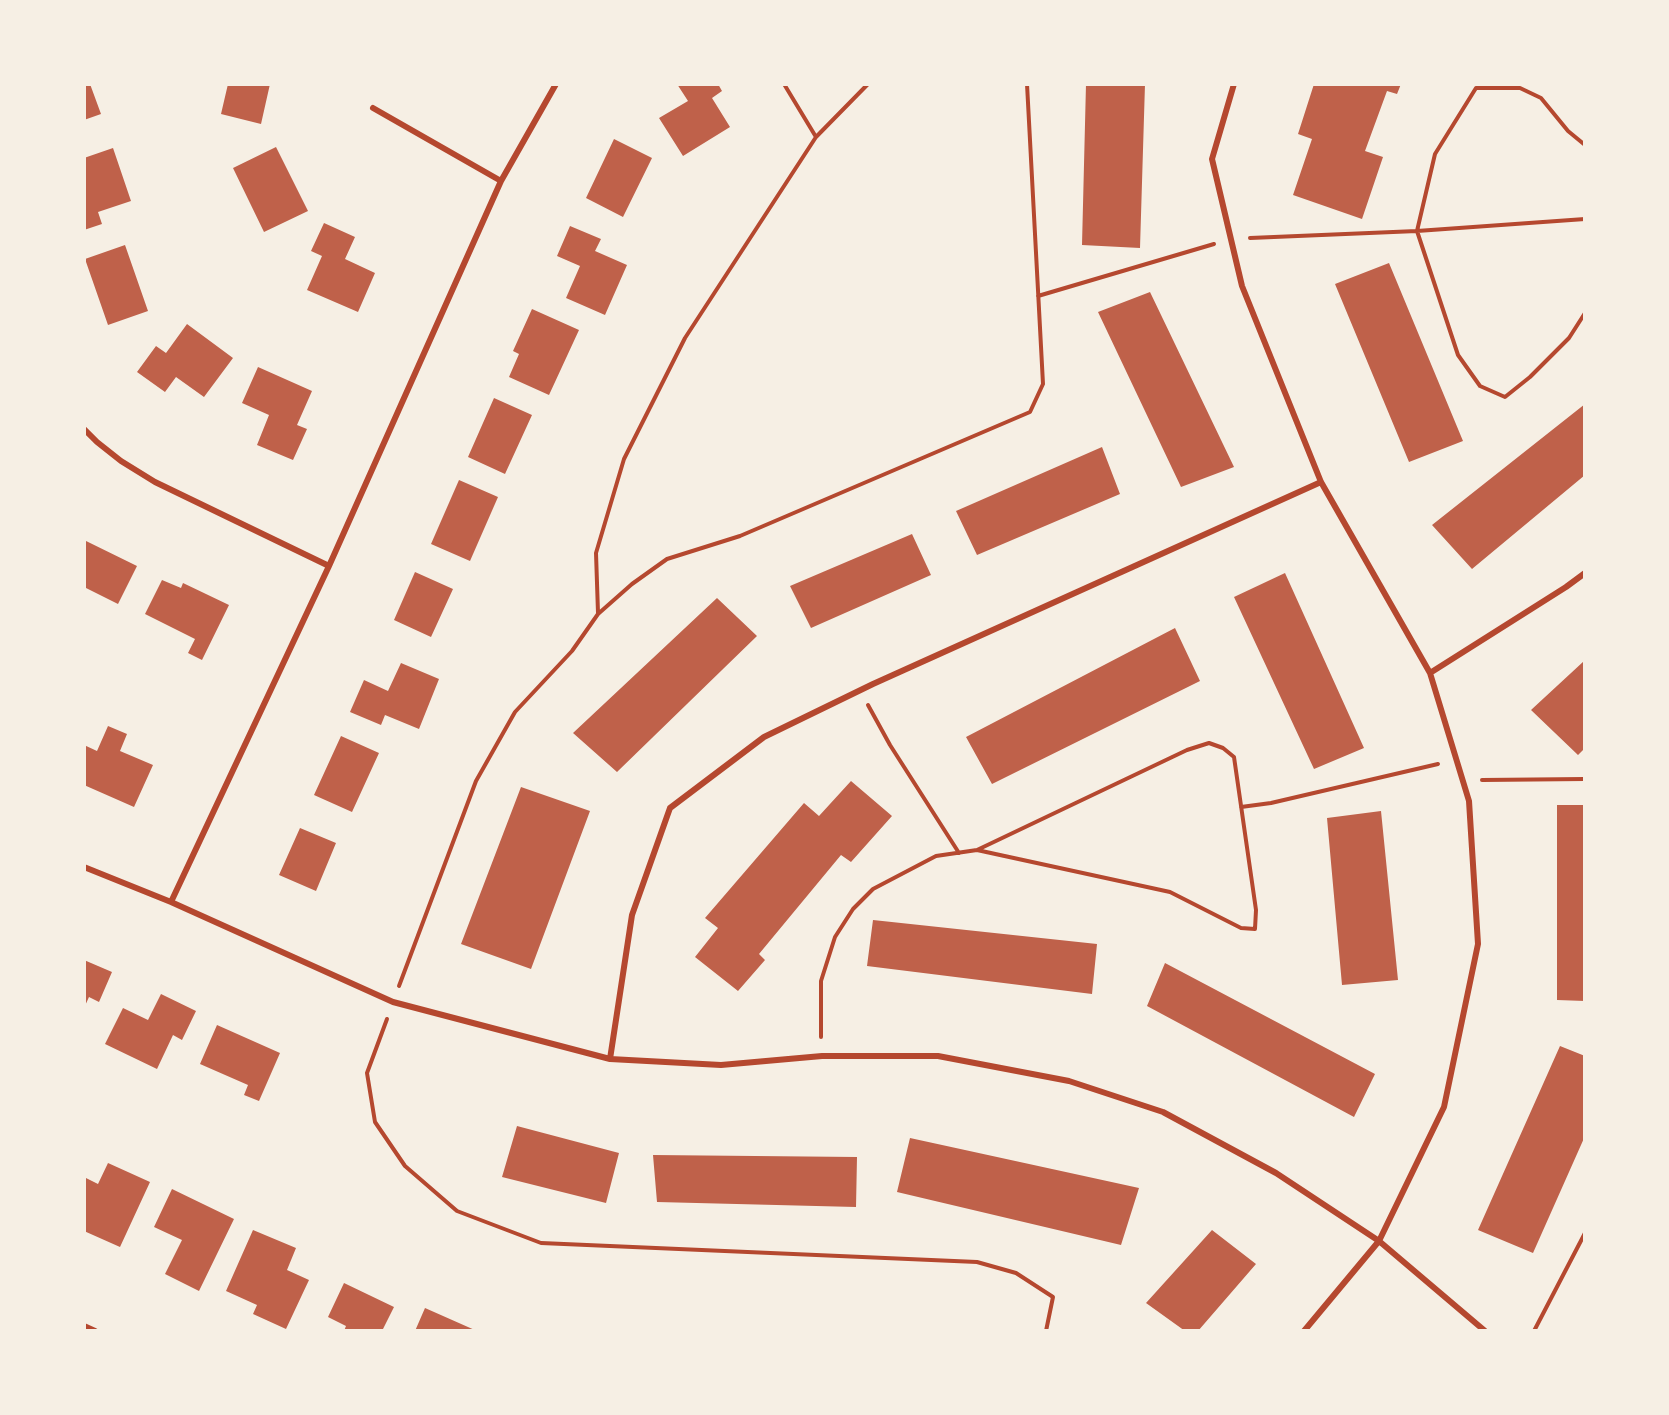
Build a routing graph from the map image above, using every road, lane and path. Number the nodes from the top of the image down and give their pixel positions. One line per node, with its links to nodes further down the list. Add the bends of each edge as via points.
1 (556, 84): 9 (street)
2 (784, 84): 7 (path)
3 (868, 84): 7 (path)
4 (1027, 84): 13 (path)
5 (1234, 84): 12 (street, via 1212,159)
6 (373, 108): 9 (street)
7 (816, 137): 13 (path, via 685,338 624,459 596,553 598,614 667,559 740,536 1029,412 1043,384)
8 (1585, 145): 11 (path, via 1540,98 1520,88 1476,88 1435,154)
9 (501, 181): 17 (street)
10 (1585, 219): 11 (path)
11 (1417, 231): 12 (path); 14 (path, via 1458,355 1480,386 1505,397 1569,338)
12 (1231, 239): 13 (path); 16 (street, via 1242,286)
13 (1038, 296)
14 (1585, 312)
15 (84, 429): 17 (street, via 121,461 155,482)
16 (1321, 482): 19 (street); 20 (street)
17 (329, 566): 28 (street)
18 (1585, 573): 19 (street)
19 (1430, 673): 21 (street)
20 (860, 690): 26 (path); 30 (street, via 764,737 670,808 632,915)
21 (1456, 759): 23 (street); 24 (path)
22 (1585, 779): 23 (path)
23 (1463, 782): 32 (street, via 1469,801 1478,944 1444,1107)
24 (1241, 807): 25 (path, via 1234,757 1209,743); 25 (path, via 1256,910 1255,929 1241,928 1170,892)
25 (977, 850): 26 (path)
26 (959, 853): 29 (path, via 936,856 902,873 873,890 853,909 835,937 820,981)
27 (84, 867): 28 (street)
28 (171, 902): 30 (street, via 393,1002)
29 (822, 1056): 30 (street, via 721,1065); 32 (street, via 938,1056 1069,1081 1163,1112 1276,1173)
30 (610, 1059)
31 (1585, 1233): 34 (path)
32 (1379, 1241): 36 (street); 37 (street)
33 (84, 1326): 35 (street)
34 (1537, 1330)
35 (95, 1331)
36 (1304, 1331)
37 (1485, 1331)

